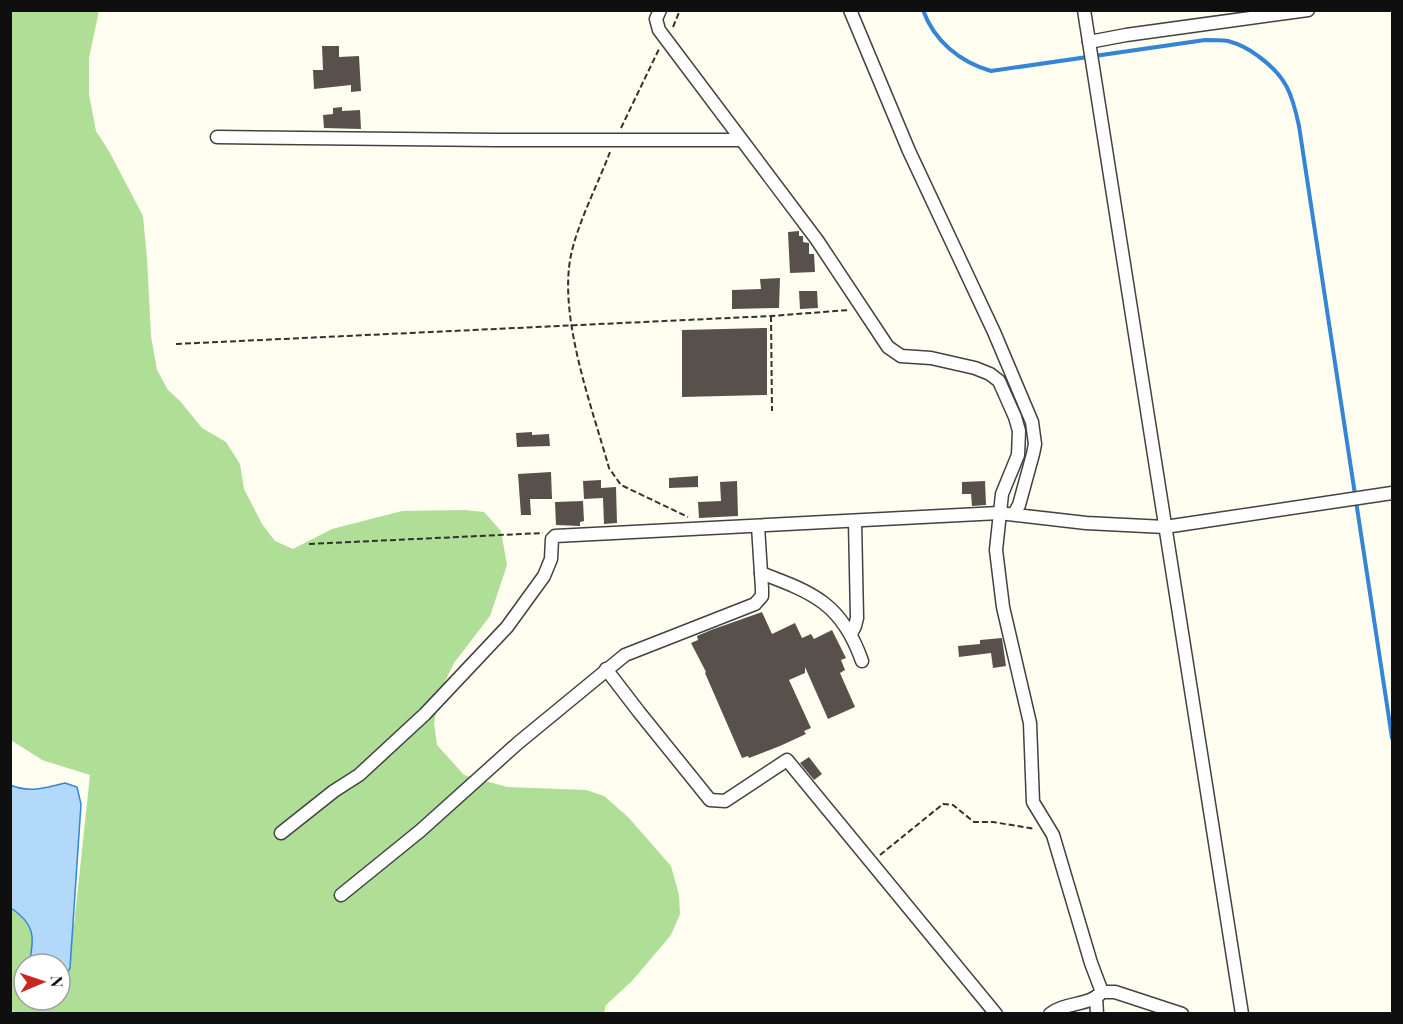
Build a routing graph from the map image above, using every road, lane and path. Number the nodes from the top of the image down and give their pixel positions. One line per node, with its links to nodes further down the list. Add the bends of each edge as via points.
1 (660, 10): 6 (street, via 657,26)
2 (681, 10): 6 (path)
3 (850, 10): 18 (street, via 909,151 1032,422 1035,444)
4 (1084, 10): 7 (street)
5 (1308, 10): 7 (street)
6 (666, 39): 9 (path); 10 (street)
7 (1089, 42): 21 (street)
8 (217, 137): 9 (street)
9 (615, 140): 10 (street); 13 (path, via 571,252)
10 (741, 140): 11 (street, via 817,240)
11 (861, 309): 12 (path); 17 (street, via 888,347 901,356 975,368 999,381 1015,417 1019,442)
12 (771, 316): 13 (path); 15 (path)
13 (572, 325): 14 (path); 22 (path, via 612,473 621,485)
14 (176, 344)
15 (772, 411)
16 (1392, 493): 21 (street)
17 (999, 513): 18 (street); 19 (street); 29 (street, via 996,550 1003,607 1030,723 1033,801)
18 (1014, 514): 21 (street)
19 (855, 521): 20 (street); 26 (street, via 857,618)
20 (758, 526): 22 (street); 25 (street)
21 (1165, 527): 38 (street)
22 (702, 528): 23 (street)
23 (553, 537): 24 (path, via 542,533); 30 (street, via 544,576 507,627 425,714 358,775)
24 (309, 544)
25 (761, 573): 26 (street, via 817,597); 28 (street, via 762,596 755,604 632,651)
26 (851, 634): 27 (street)
27 (862, 661)
28 (606, 669): 31 (street, via 710,800 725,801 787,760); 32 (street)
29 (1046, 825): 31 (path, via 1031,829 975,822 953,805 943,804); 33 (street, via 1056,845)
30 (281, 833)
31 (871, 862): 34 (street)
32 (341, 895)
33 (1099, 994): 35 (street); 36 (street); 37 (street, via 1115,992)
34 (996, 1014)
35 (1050, 1014)
36 (1097, 1014)
37 (1182, 1014)
38 (1242, 1014)

